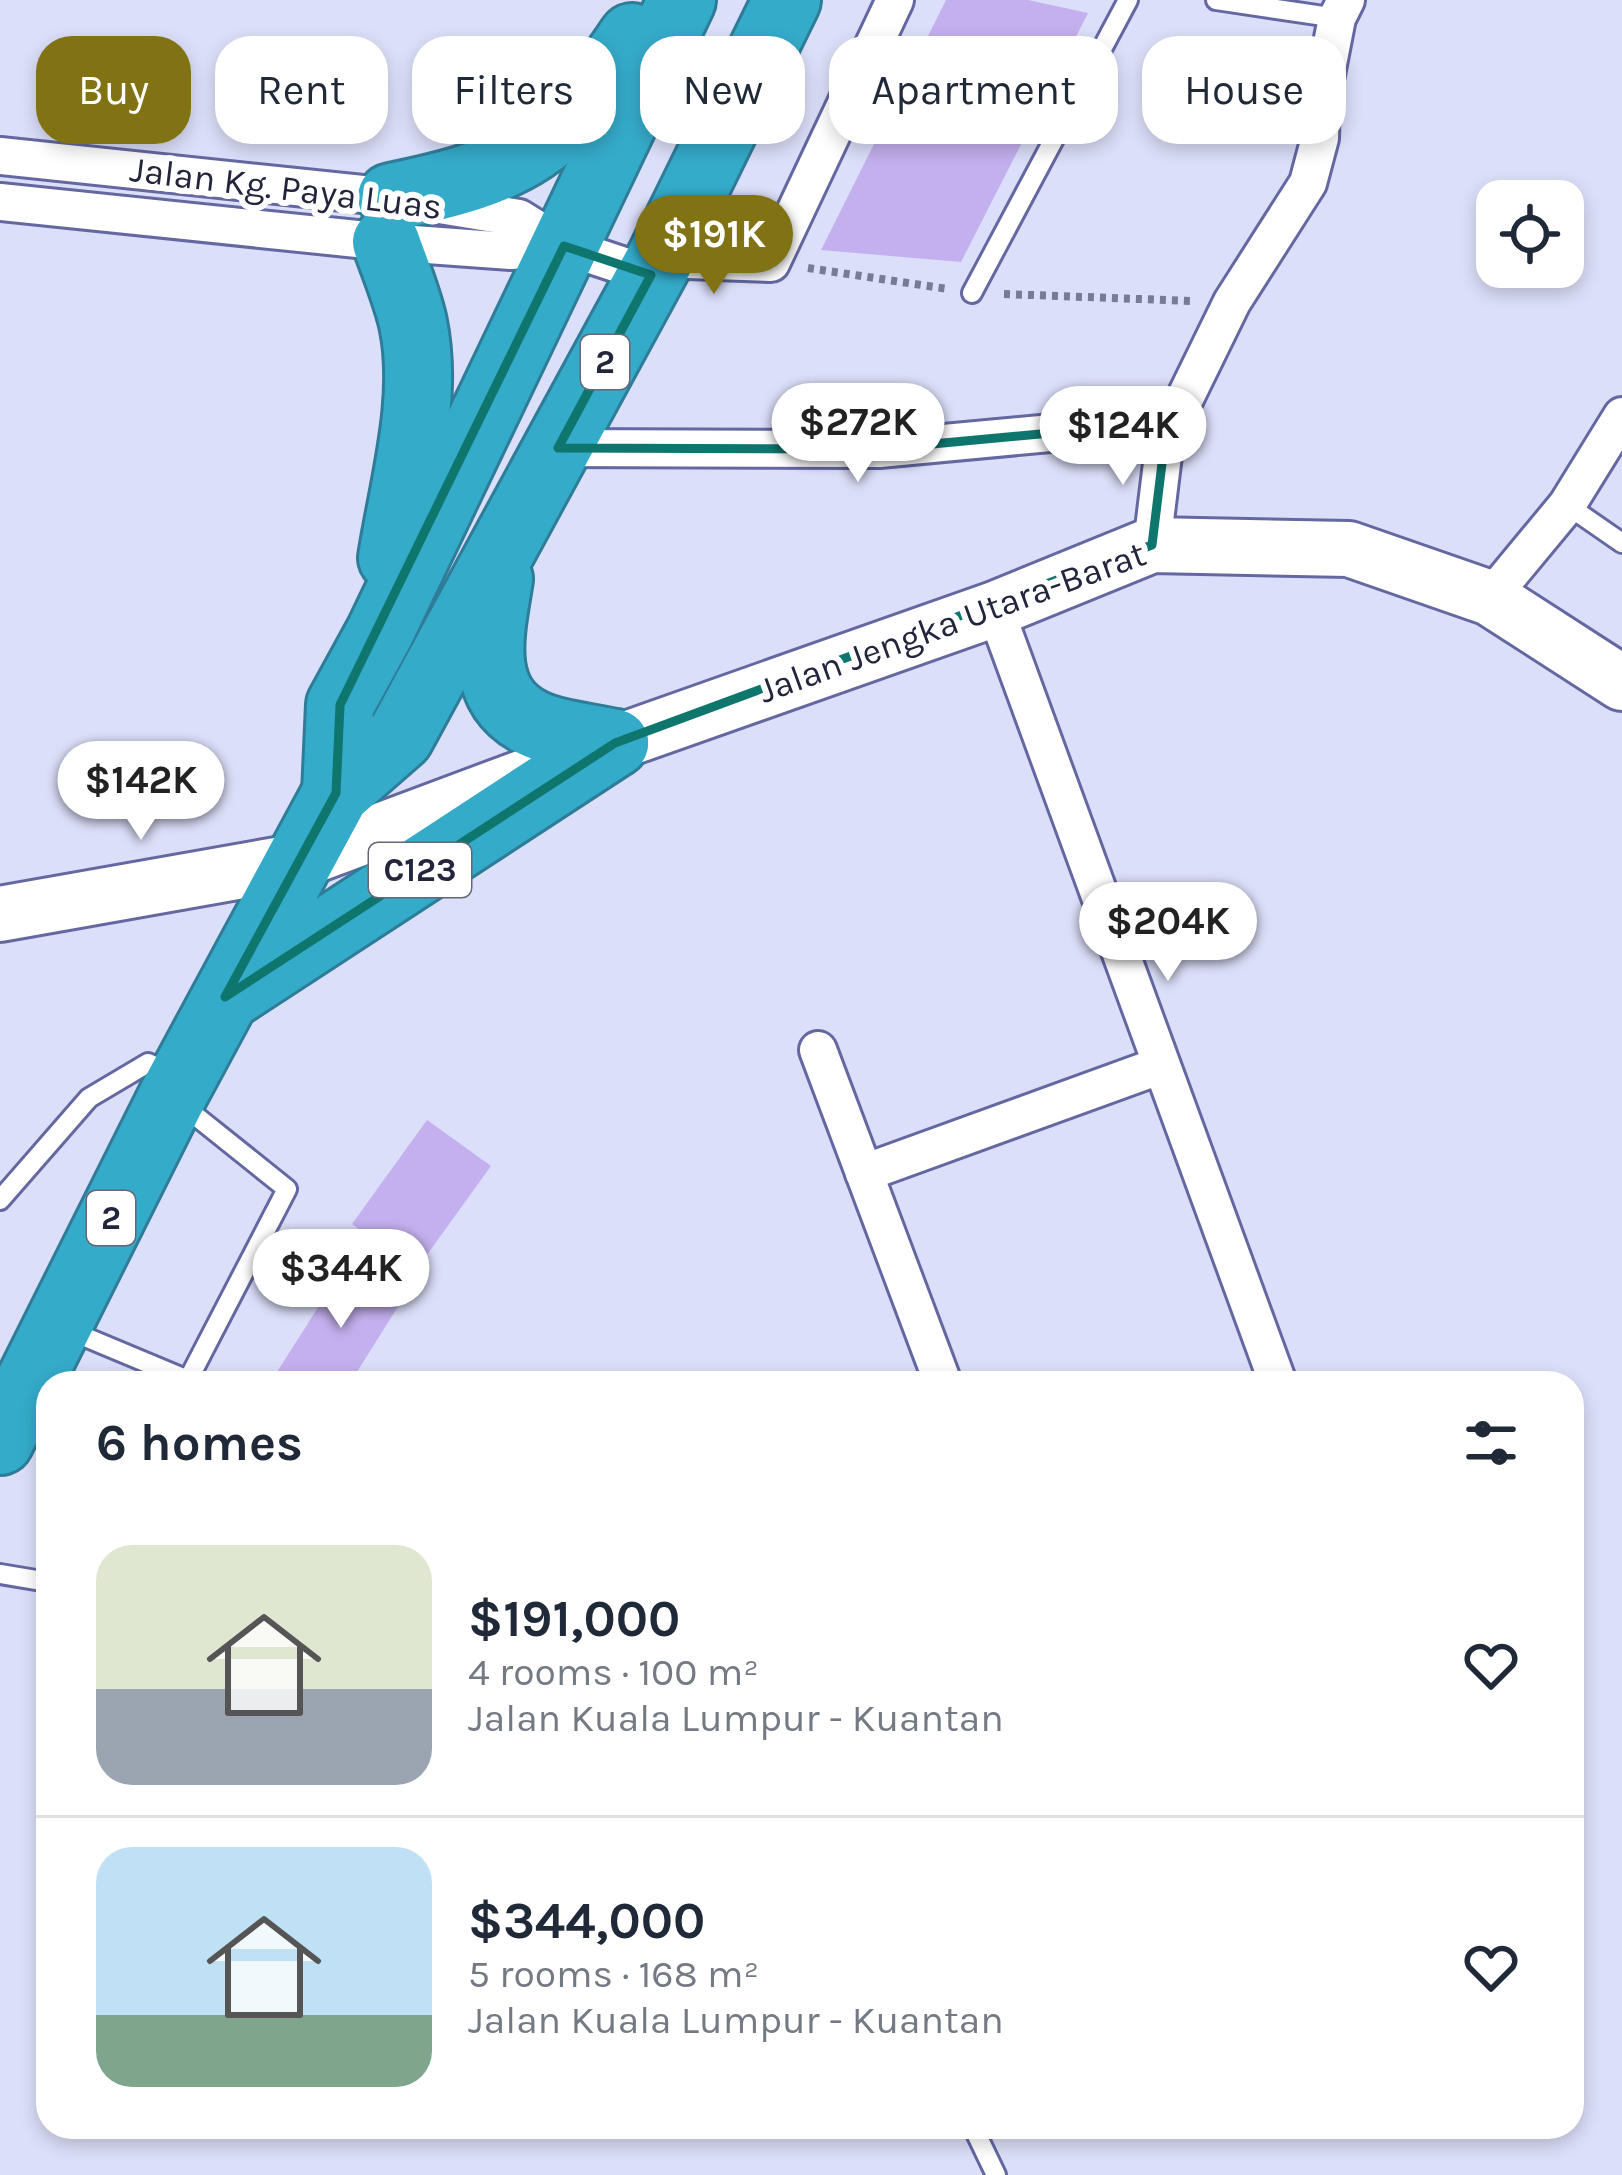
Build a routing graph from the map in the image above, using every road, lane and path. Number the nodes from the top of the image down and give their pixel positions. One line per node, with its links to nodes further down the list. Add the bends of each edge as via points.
1 (656, 0): 10 (highway, via 594,93 558,131 511,163)
2 (682, 0): 11 (highway, 2)
3 (787, 0): 12 (highway, 2)
4 (896, 0): 12 (street, Jalan Kg. Paya Luas, via 771,263)
5 (1128, 0): 13 (lane)
6 (1216, 0): 7 (lane)
7 (1341, 9): 15 (street, via 1307,183 1232,302)
8 (0, 156): 10 (street, Jalan Kg. Paya Luas)
9 (0, 202): 10 (street, Jalan Kg. Paya Luas)
10 (388, 219): 11 (street, Jalan Kg. Paya Luas, via 511,251); 23 (highway, via 418,370)
11 (564, 246): 12 (street, Jalan Kg. Paya Luas); 23 (highway, 2)
12 (656, 267): 16 (highway, 2)
13 (972, 293)
14 (1622, 416): 17 (street)
15 (1165, 439): 16 (street, via 1115,427 879,449); 19 (street)
16 (558, 448): 20 (highway, 2)
17 (1567, 505): 18 (lane); 21 (street)
18 (1622, 542)
19 (1152, 545): 21 (street, Jalan Jengka Utara-Barat / C123, via 1349,548); 22 (street, Jalan Jengka Utara-Barat / C123)
20 (505, 546): 25 (highway, via 488,651 494,682 510,708 534,724); 26 (highway, 2, via 400,737)
21 (1490, 598): 24 (street, Jalan Jengka Utara-Barat / C123)
22 (995, 609): 25 (street, Jalan Jengka Utara-Barat / C123); 31 (street)
23 (380, 632): 26 (highway, 2, via 340,705)
24 (1622, 683)
25 (615, 742): 27 (street, Jalan Jengka Utara-Barat); 29 (highway, C123)
26 (336, 793): 27 (highway, 2)
27 (298, 861): 28 (street, Jalan Jengka Utara-Barat); 29 (highway, 2)
28 (0, 914)
29 (226, 997): 32 (highway, 2)
30 (818, 1050): 33 (street)
31 (1160, 1066): 33 (street); 39 (street)
32 (177, 1087): 34 (lane, via 148,1063 89,1098); 35 (highway, 2); 37 (lane, via 287,1189)
33 (864, 1173): 38 (street)
34 (0, 1200)
35 (56, 1325): 36 (lane); 40 (highway, 2)
36 (166, 1371)
37 (193, 1371)
38 (938, 1371)
39 (1274, 1371)
40 (0, 1441)
41 (0, 1574): 42 (lane)
42 (36, 1580)
43 (979, 2139): 44 (lane)
44 (996, 2175)

